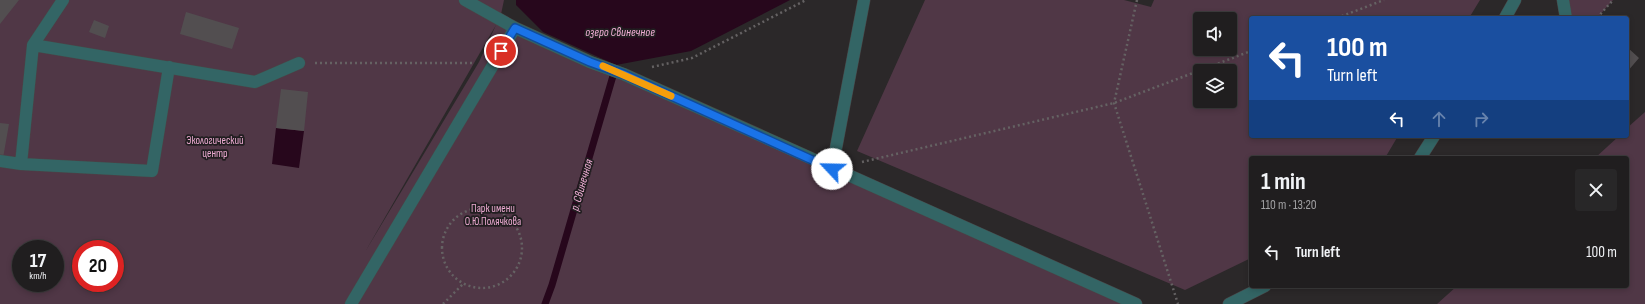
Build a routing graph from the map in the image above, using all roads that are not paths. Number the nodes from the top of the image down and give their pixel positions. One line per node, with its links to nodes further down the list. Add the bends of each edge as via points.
1 (63, 0): 9 (lane)
2 (465, 0): 8 (lane)
3 (864, 0): 16 (lane)
4 (1515, 0): 6 (lane)
5 (1563, 0): 7 (lane)
6 (1505, 16)
7 (1566, 16)
8 (515, 28): 16 (lane); 18 (lane)
9 (33, 45): 11 (lane); 15 (lane)
10 (299, 63): 11 (lane, via 255,82)
11 (169, 67): 15 (lane, via 152,171)
12 (1433, 138): 13 (lane)
13 (1421, 156)
14 (0, 161): 15 (lane)
15 (21, 164)
16 (832, 169): 19 (lane)
17 (1261, 288): 20 (lane)
18 (351, 304)
19 (1136, 304)
20 (1229, 304)

